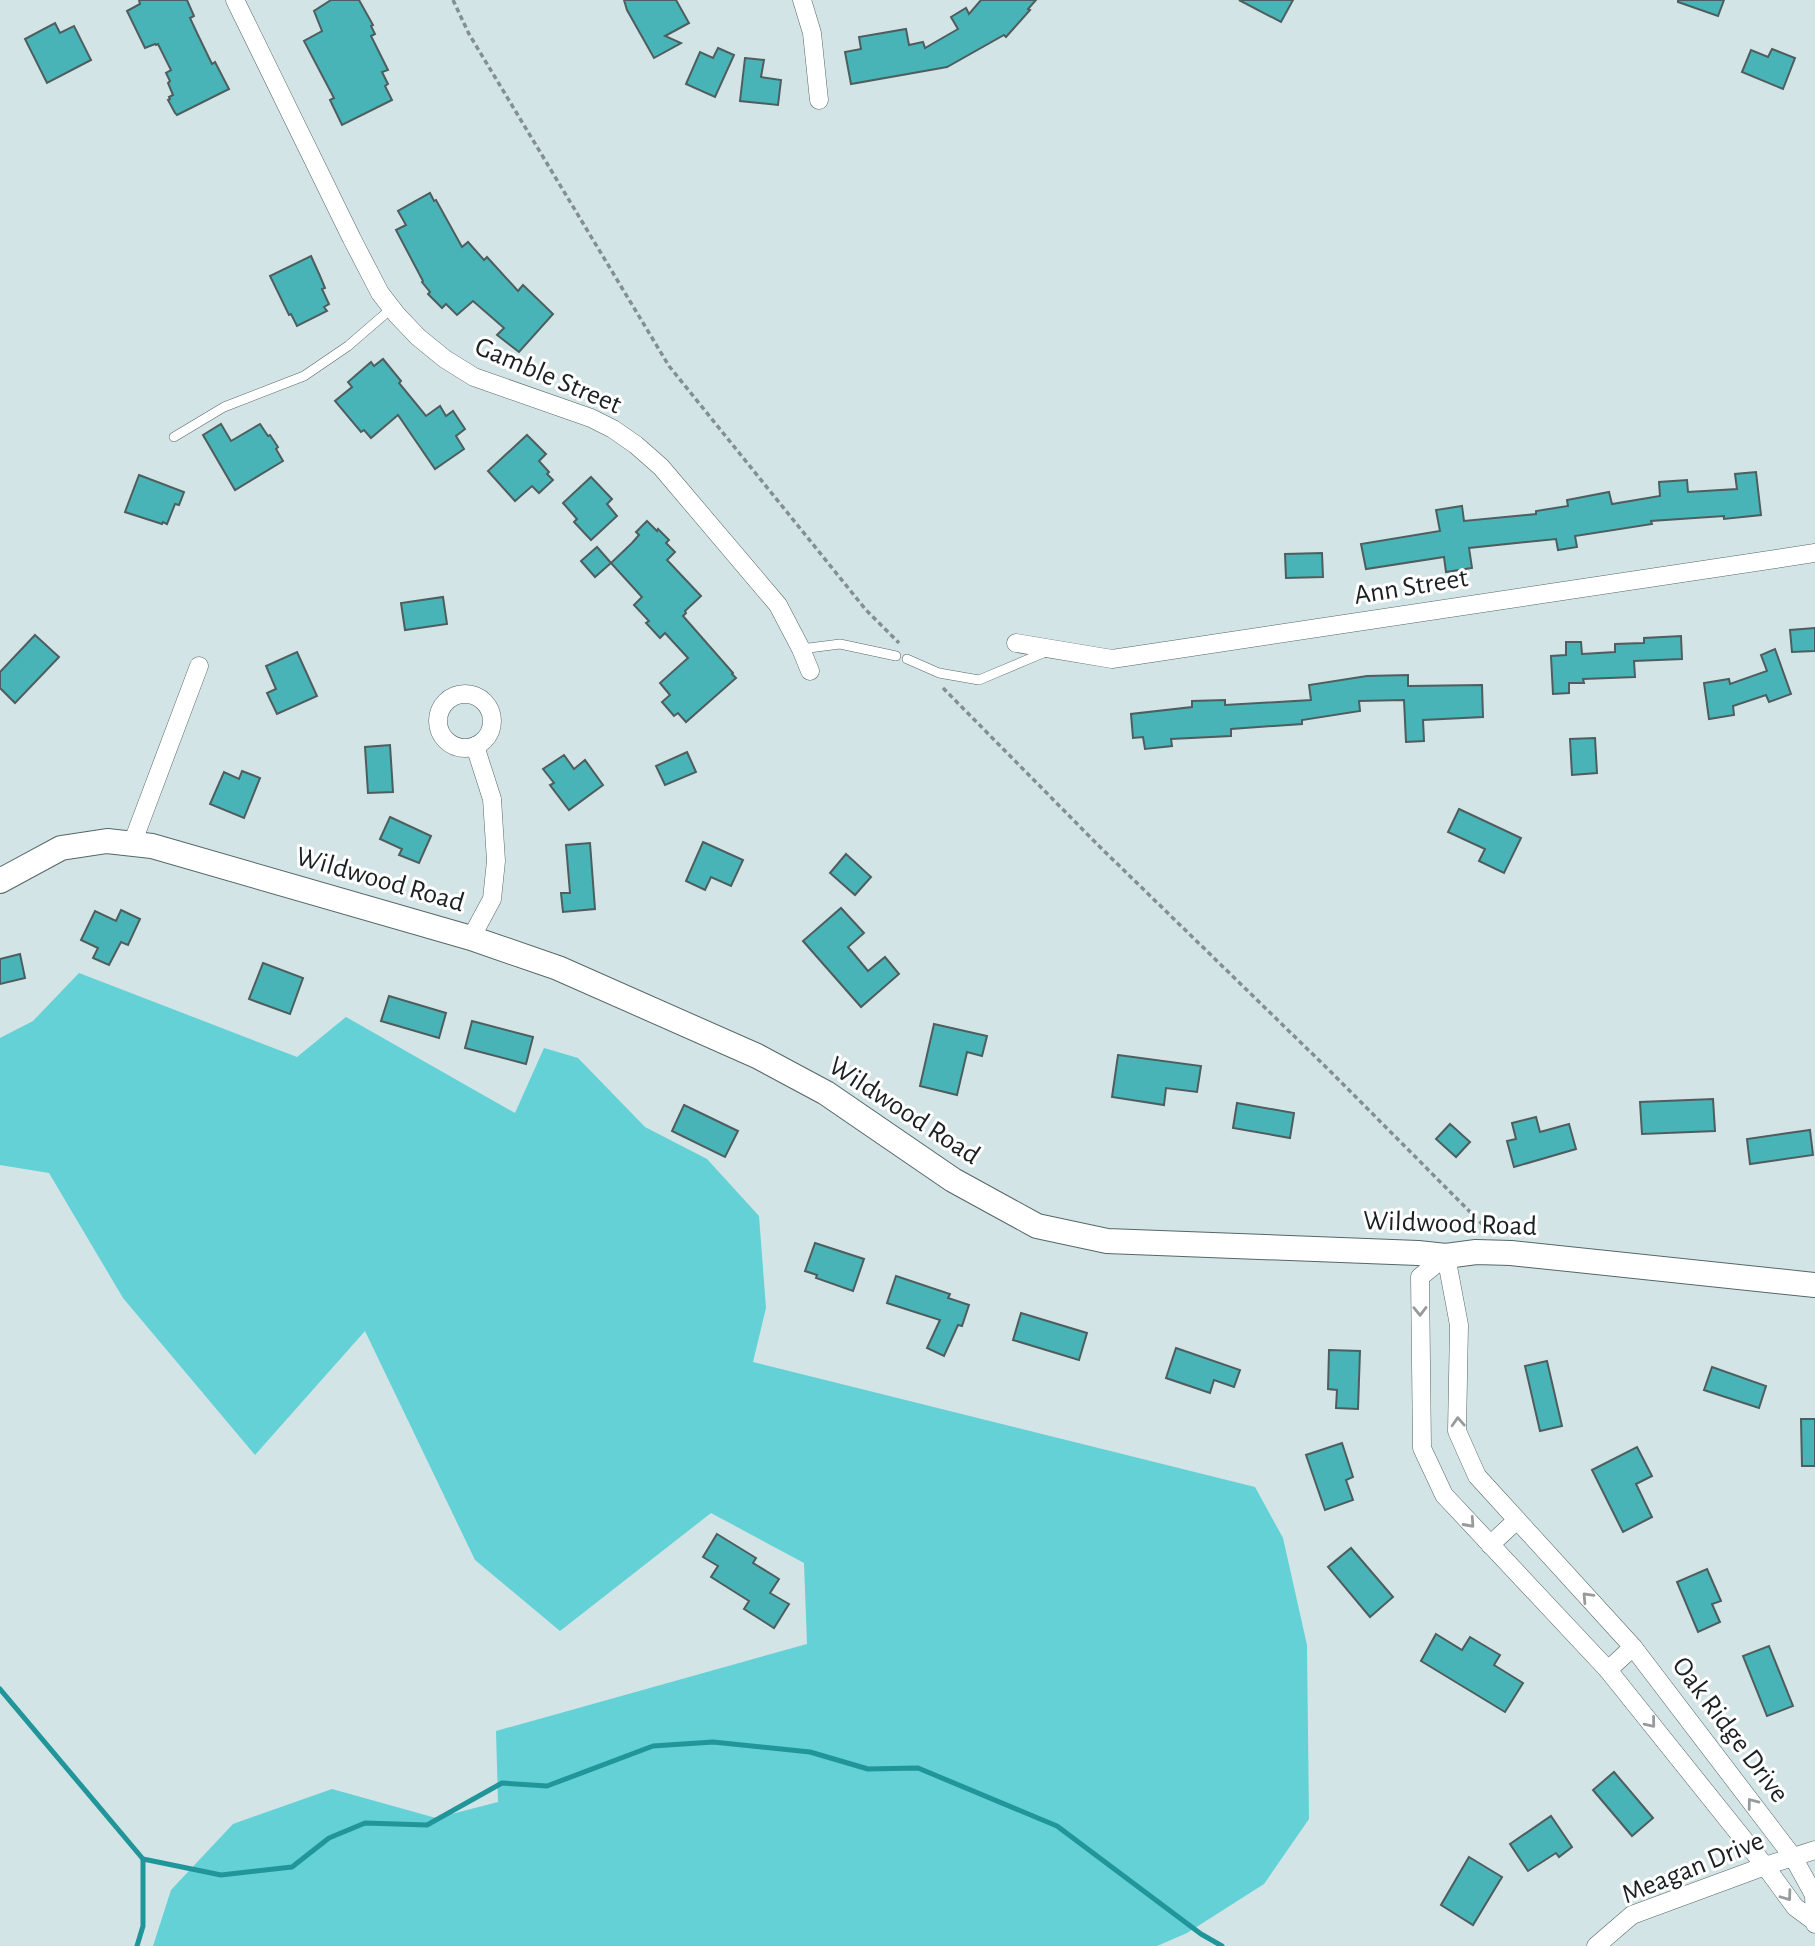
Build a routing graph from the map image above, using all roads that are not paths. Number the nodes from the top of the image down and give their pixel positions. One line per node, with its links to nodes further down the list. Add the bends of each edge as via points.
1 (235, 0): 4 (street, Gamble Street, via 352,239)
2 (802, 0): 3 (street, via 812,33)
3 (819, 100)
4 (392, 308): 5 (lane, via 304,376 223,407); 8 (street, Gamble Street, via 418,337 474,377 590,418 636,445 669,476 778,605)
5 (174, 437)
6 (1815, 553): 9 (street, Ann Street, via 1112,659)
7 (1016, 643): 9 (street, Ann Street)
8 (801, 649): 10 (lane, via 840,644); 13 (street, Gamble Street)
9 (1052, 649): 11 (lane, via 979,680 939,673)
10 (896, 656)
11 (907, 659)
12 (199, 666): 15 (street)
13 (810, 671)
14 (475, 747): 17 (street, via 492,799 496,861 492,899)
15 (132, 844): 16 (street, Wildwood Road, via 107,841 61,848); 17 (street, Wildwood Road)
16 (0, 881)
17 (471, 937): 18 (street, Wildwood Road, via 558,968 757,1056 826,1093 953,1180 1037,1226 1107,1241)
18 (1447, 1256): 19 (street, Wildwood Road, via 1511,1253); 20 (street, Oak Ridge Drive, one-way to 18, via 1477,1476 1457,1431 1459,1325); 21 (street, Oak Ridge Drive, one-way to 21, via 1420,1277 1422,1448 1444,1495)
19 (1815, 1285)
20 (1517, 1520): 21 (street); 22 (street, Oak Ridge Drive, one-way to 20)
21 (1490, 1545): 23 (street, Oak Ridge Drive)
22 (1633, 1647): 23 (street, Oak Ridge Drive); 25 (street, Oak Ridge Drive, one-way to 22)
23 (1608, 1670): 26 (street, Oak Ridge Drive, one-way to 26)
24 (1815, 1850): 25 (street, Meagan Drive)
25 (1793, 1857): 26 (street, Meagan Drive); 27 (street, Oak Ridge Drive, via 1814,1895)
26 (1765, 1866): 27 (street, Oak Ridge Drive, one-way to 27, via 1795,1908); 28 (street, Meagan Drive, via 1632,1915)
27 (1814, 1922)
28 (1596, 1946)

